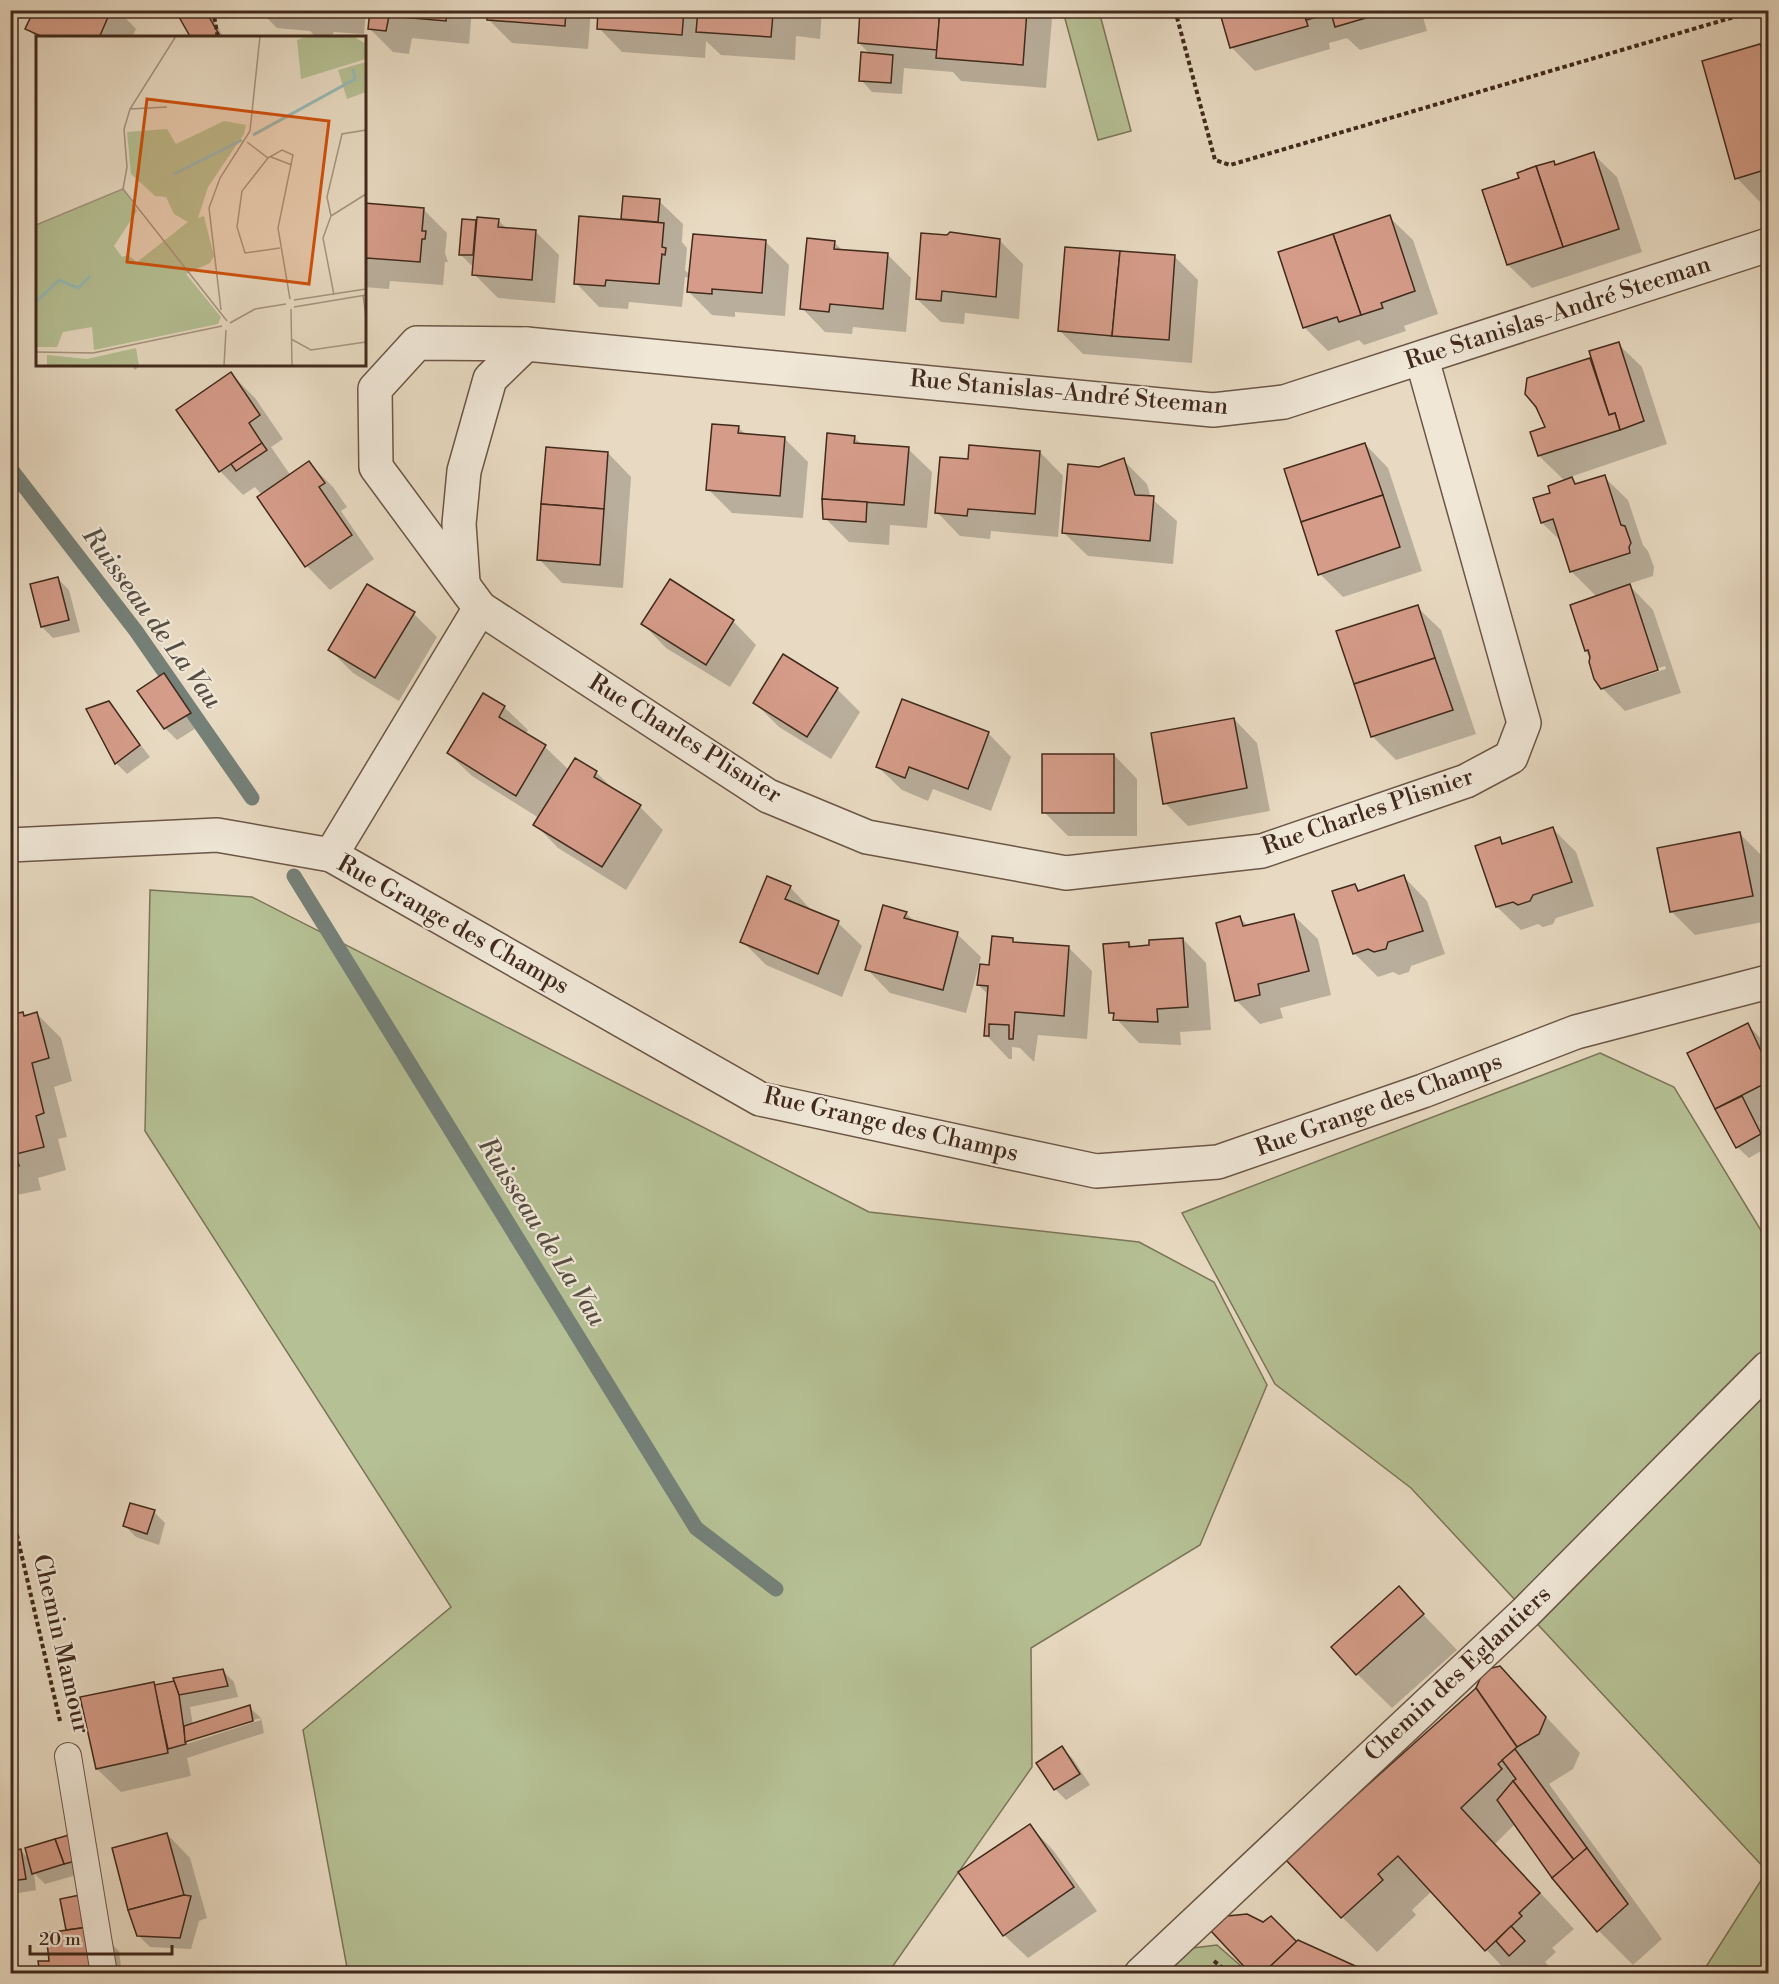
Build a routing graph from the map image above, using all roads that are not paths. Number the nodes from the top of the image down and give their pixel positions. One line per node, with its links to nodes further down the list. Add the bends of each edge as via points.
1 (1768, 245): 3 (street, Rue Stanislas-André Steeman)
2 (526, 344): 3 (street, Rue Stanislas-André Steeman, via 1213,410 1284,402); 4 (street, via 490,379 464,471 459,524); 4 (street, Rue Stanislas-André Steeman, via 417,343 375,389 376,466)
3 (1422, 359): 4 (street, Rue Charles Plisnier, via 1524,723 1511,757 1466,781 1262,851 1066,873 867,837 768,796)
4 (471, 595): 6 (street)
5 (10, 845): 6 (street, Rue Grange des Champs, via 217,835)
6 (331, 855): 7 (street, Rue Grange des Champs, via 760,1099 1096,1172 1218,1162 1423,1091 1576,1032)
7 (1768, 982)
8 (1768, 1368): 11 (street, Chemin des Eglantiers, via 1526,1612)
9 (68, 1756): 10 (lane)
10 (104, 1974)
11 (1141, 1974)

